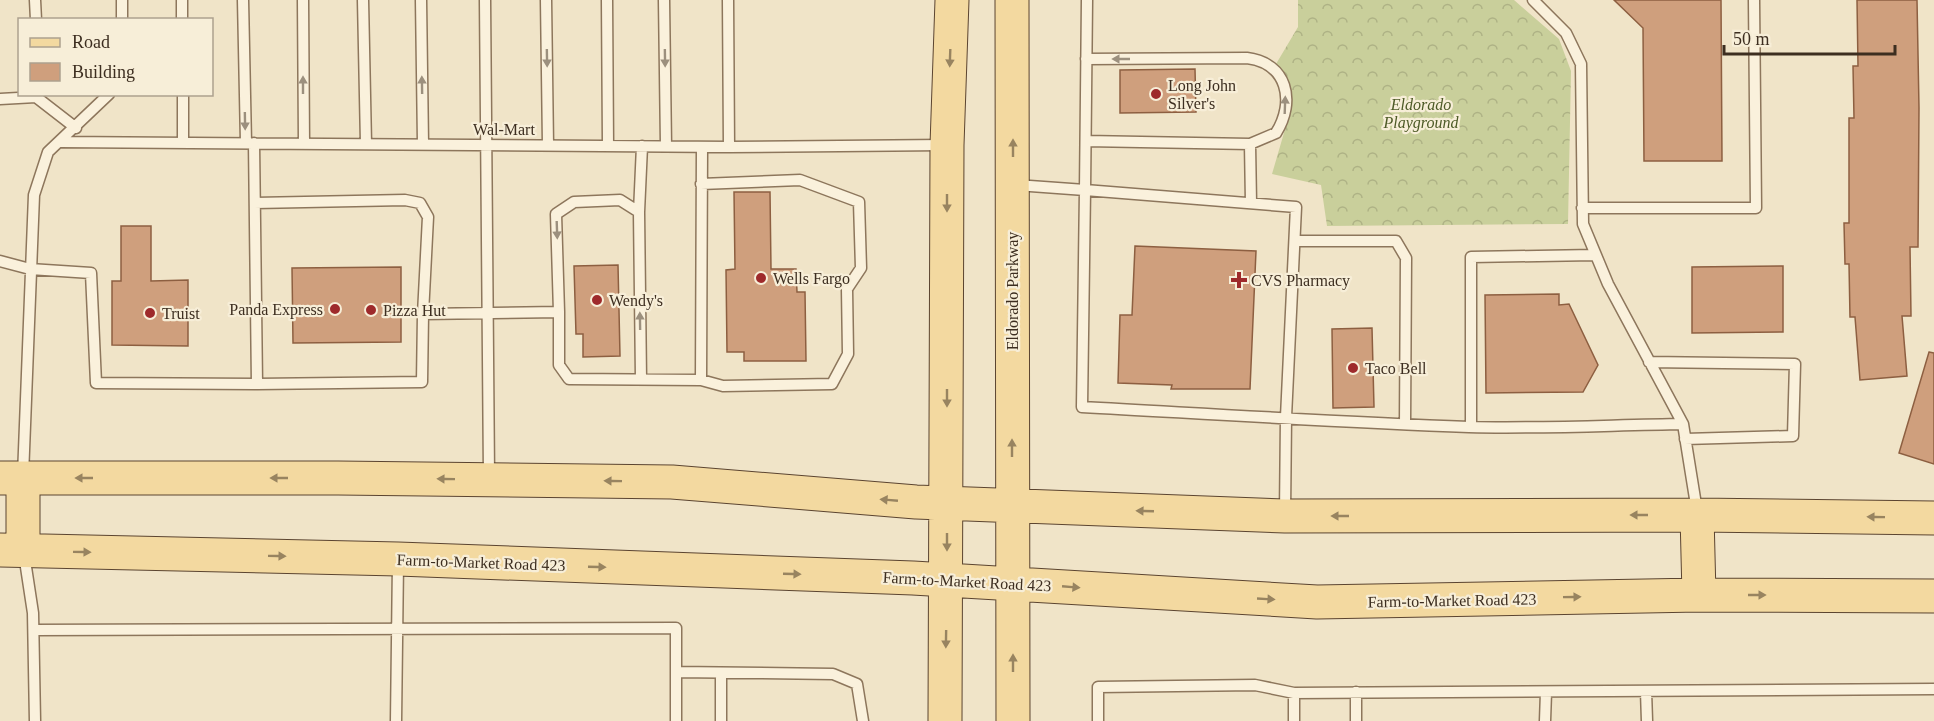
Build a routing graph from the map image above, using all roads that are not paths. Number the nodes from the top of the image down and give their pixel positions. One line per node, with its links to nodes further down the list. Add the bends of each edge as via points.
1 (35, 0): 18 (lane)
2 (122, 0): 19 (lane)
3 (182, 0): 20 (lane)
4 (243, 0): 30 (lane, one-way to 30)
5 (303, 0): 31 (lane, one-way to 5)
6 (363, 0): 32 (lane)
7 (421, 0): 33 (lane, one-way to 7)
8 (485, 0): 34 (lane)
9 (546, 0): 35 (lane, one-way to 35)
10 (607, 0): 37 (lane)
11 (664, 0): 40 (lane, one-way to 40)
12 (729, 0): 42 (lane)
13 (952, 0): 38 (main road, one-way to 38)
14 (1012, 0): 44 (main road, Eldorado Parkway, one-way to 14)
15 (1087, 0): 21 (lane)
16 (1533, 0): 48 (lane, via 1566,33 1581,64)
17 (1754, 0): 48 (lane, via 1756,208)
18 (36, 18)
19 (122, 18)
20 (182, 18)
21 (1086, 59): 27 (lane); 36 (lane, one-way to 21, via 1276,133 1284,116 1282,79 1264,62 1247,58)
22 (36, 96): 25 (lane); 26 (lane)
23 (107, 96): 26 (lane)
24 (183, 96): 29 (lane)
25 (0, 99)
26 (76, 128): 28 (lane)
27 (1086, 141): 36 (lane); 45 (lane)
28 (61, 142): 29 (lane, Wal-Mart); 53 (lane, via 48,152 34,195)
29 (183, 142): 30 (lane, Wal-Mart)
30 (250, 143): 31 (lane, Wal-Mart); 46 (lane)
31 (304, 143): 32 (lane, Wal-Mart)
32 (366, 144): 33 (lane, Wal-Mart)
33 (423, 144): 34 (lane, Wal-Mart)
34 (486, 144): 35 (lane, Wal-Mart); 56 (lane)
35 (548, 144): 37 (lane, Wal-Mart)
36 (1251, 144): 47 (lane)
37 (608, 145): 39 (lane, Wal-Mart)
38 (947, 145): 42 (lane, Wal-Mart); 68 (main road, one-way to 68)
39 (642, 146): 40 (lane, Wal-Mart); 49 (lane)
40 (666, 146): 41 (lane, Wal-Mart)
41 (702, 147): 42 (lane, Wal-Mart); 43 (lane)
42 (729, 147)
43 (701, 184): 59 (lane); 59 (lane, via 800,180 859,202 861,268 847,289 848,354 832,384 723,386)
44 (1013, 184): 45 (lane); 69 (main road, Eldorado Parkway, one-way to 44)
45 (1084, 190): 47 (lane); 61 (lane, via 1082,407)
46 (255, 203): 55 (lane, via 420,203 428,217); 60 (lane)
47 (1251, 203): 50 (lane, via 1296,207)
48 (1582, 208): 51 (lane)
49 (639, 212): 54 (lane, one-way to 54, via 620,200 574,202 556,214); 58 (lane, one-way to 49)
50 (1294, 241): 61 (lane); 62 (lane, via 1396,241 1406,258)
51 (1594, 255): 57 (lane); 64 (lane, via 1471,258)
52 (0, 261): 53 (lane)
53 (30, 269): 60 (lane, via 91,273 96,383); 66 (lane)
54 (559, 312): 56 (lane); 58 (lane, via 560,365 569,379)
55 (423, 314): 56 (lane); 60 (lane, via 422,382)
56 (487, 315): 67 (lane)
57 (1649, 362): 63 (lane); 65 (lane, via 1795,364 1793,436)
58 (641, 380): 59 (lane)
59 (701, 380)
60 (257, 384)
61 (1286, 417): 62 (lane); 71 (lane)
62 (1406, 424): 64 (lane)
63 (1683, 424): 64 (lane); 65 (lane)
64 (1471, 427)
65 (1685, 439): 70 (lane)
66 (11, 478): 67 (main road, one-way to 66); 73 (main road)
67 (489, 480): 68 (main road, one-way to 67, via 672,482)
68 (948, 503): 69 (main road); 75 (main road, one-way to 75)
69 (1012, 507): 71 (main road, one-way to 69); 76 (main road, Eldorado Parkway)
70 (1697, 514): 71 (main road, one-way to 71); 72 (main road, one-way to 70); 77 (main road)
71 (1285, 516)
72 (1934, 518)
73 (12, 550): 74 (main road, Farm-to-Market Road 423, one-way to 74); 80 (lane)
74 (398, 559): 75 (main road, Farm-to-Market Road 423, one-way to 75); 79 (lane)
75 (947, 580): 76 (main road, Farm-to-Market Road 423); 93 (main road, one-way to 93)
76 (1013, 582): 77 (main road, Farm-to-Market Road 423, one-way to 77, via 1317,602); 94 (main road, Eldorado Parkway, one-way to 76)
77 (1699, 595): 78 (main road, Farm-to-Market Road 423, one-way to 78)
78 (1934, 596)
79 (397, 628): 80 (lane); 81 (lane, via 676,628); 89 (lane)
80 (34, 630): 88 (lane)
81 (676, 672): 82 (lane); 90 (lane)
82 (721, 673): 91 (lane); 92 (lane, via 833,674 857,684)
83 (1934, 689): 84 (lane)
84 (1646, 691): 86 (lane); 99 (lane)
85 (1356, 692): 86 (lane); 87 (lane); 97 (lane)
86 (1546, 692): 98 (lane)
87 (1294, 693): 95 (lane, via 1255,685 1098,687); 96 (lane)
88 (35, 721)
89 (396, 721)
90 (676, 721)
91 (721, 721)
92 (864, 721)
93 (945, 721)
94 (1013, 721)
95 (1098, 721)
96 (1294, 721)
97 (1356, 721)
98 (1545, 721)
99 (1647, 721)

